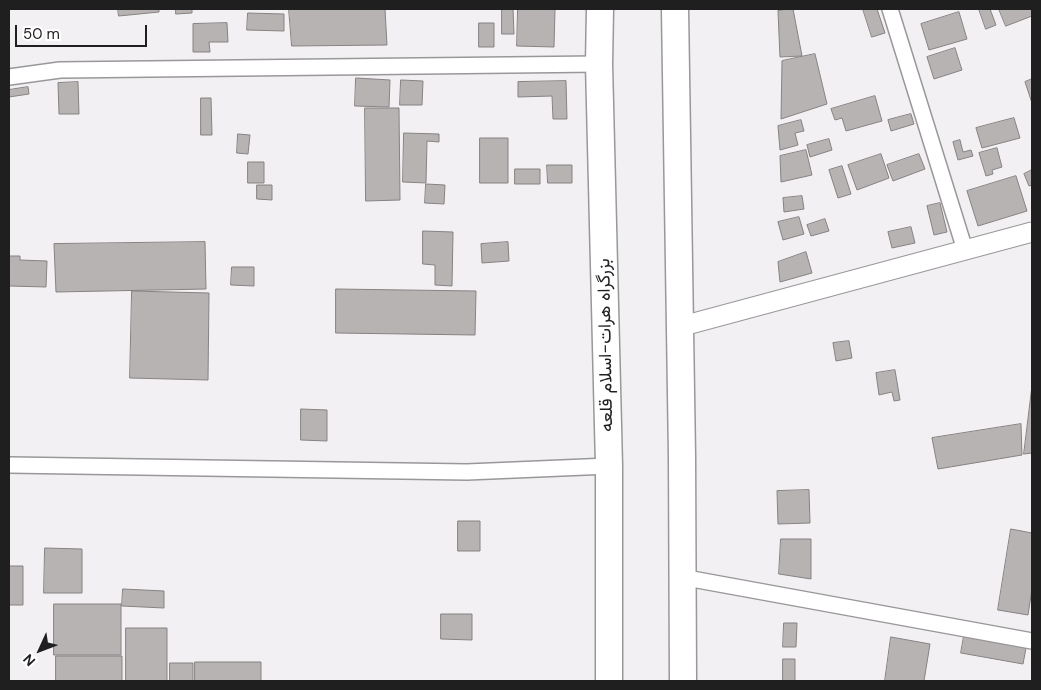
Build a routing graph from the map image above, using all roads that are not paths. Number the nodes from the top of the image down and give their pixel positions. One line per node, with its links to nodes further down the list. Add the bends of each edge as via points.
1 (600, 9): 4 (highway, بزرگراه هرات-اسلام قلعه)
2 (675, 9): 8 (highway)
3 (890, 9): 7 (street)
4 (599, 64): 5 (street, via 60,70); 10 (highway, بزرگراه هرات-اسلام قلعه)
5 (9, 77)
6 (1032, 232): 7 (street)
7 (965, 250): 8 (street)
8 (679, 326): 11 (highway)
9 (9, 465): 10 (street, via 466,472)
10 (609, 466): 13 (highway, بزرگراه هرات-اسلام قلعه)
11 (681, 577): 12 (street); 14 (highway)
12 (1032, 641)
13 (609, 681)
14 (683, 681)

